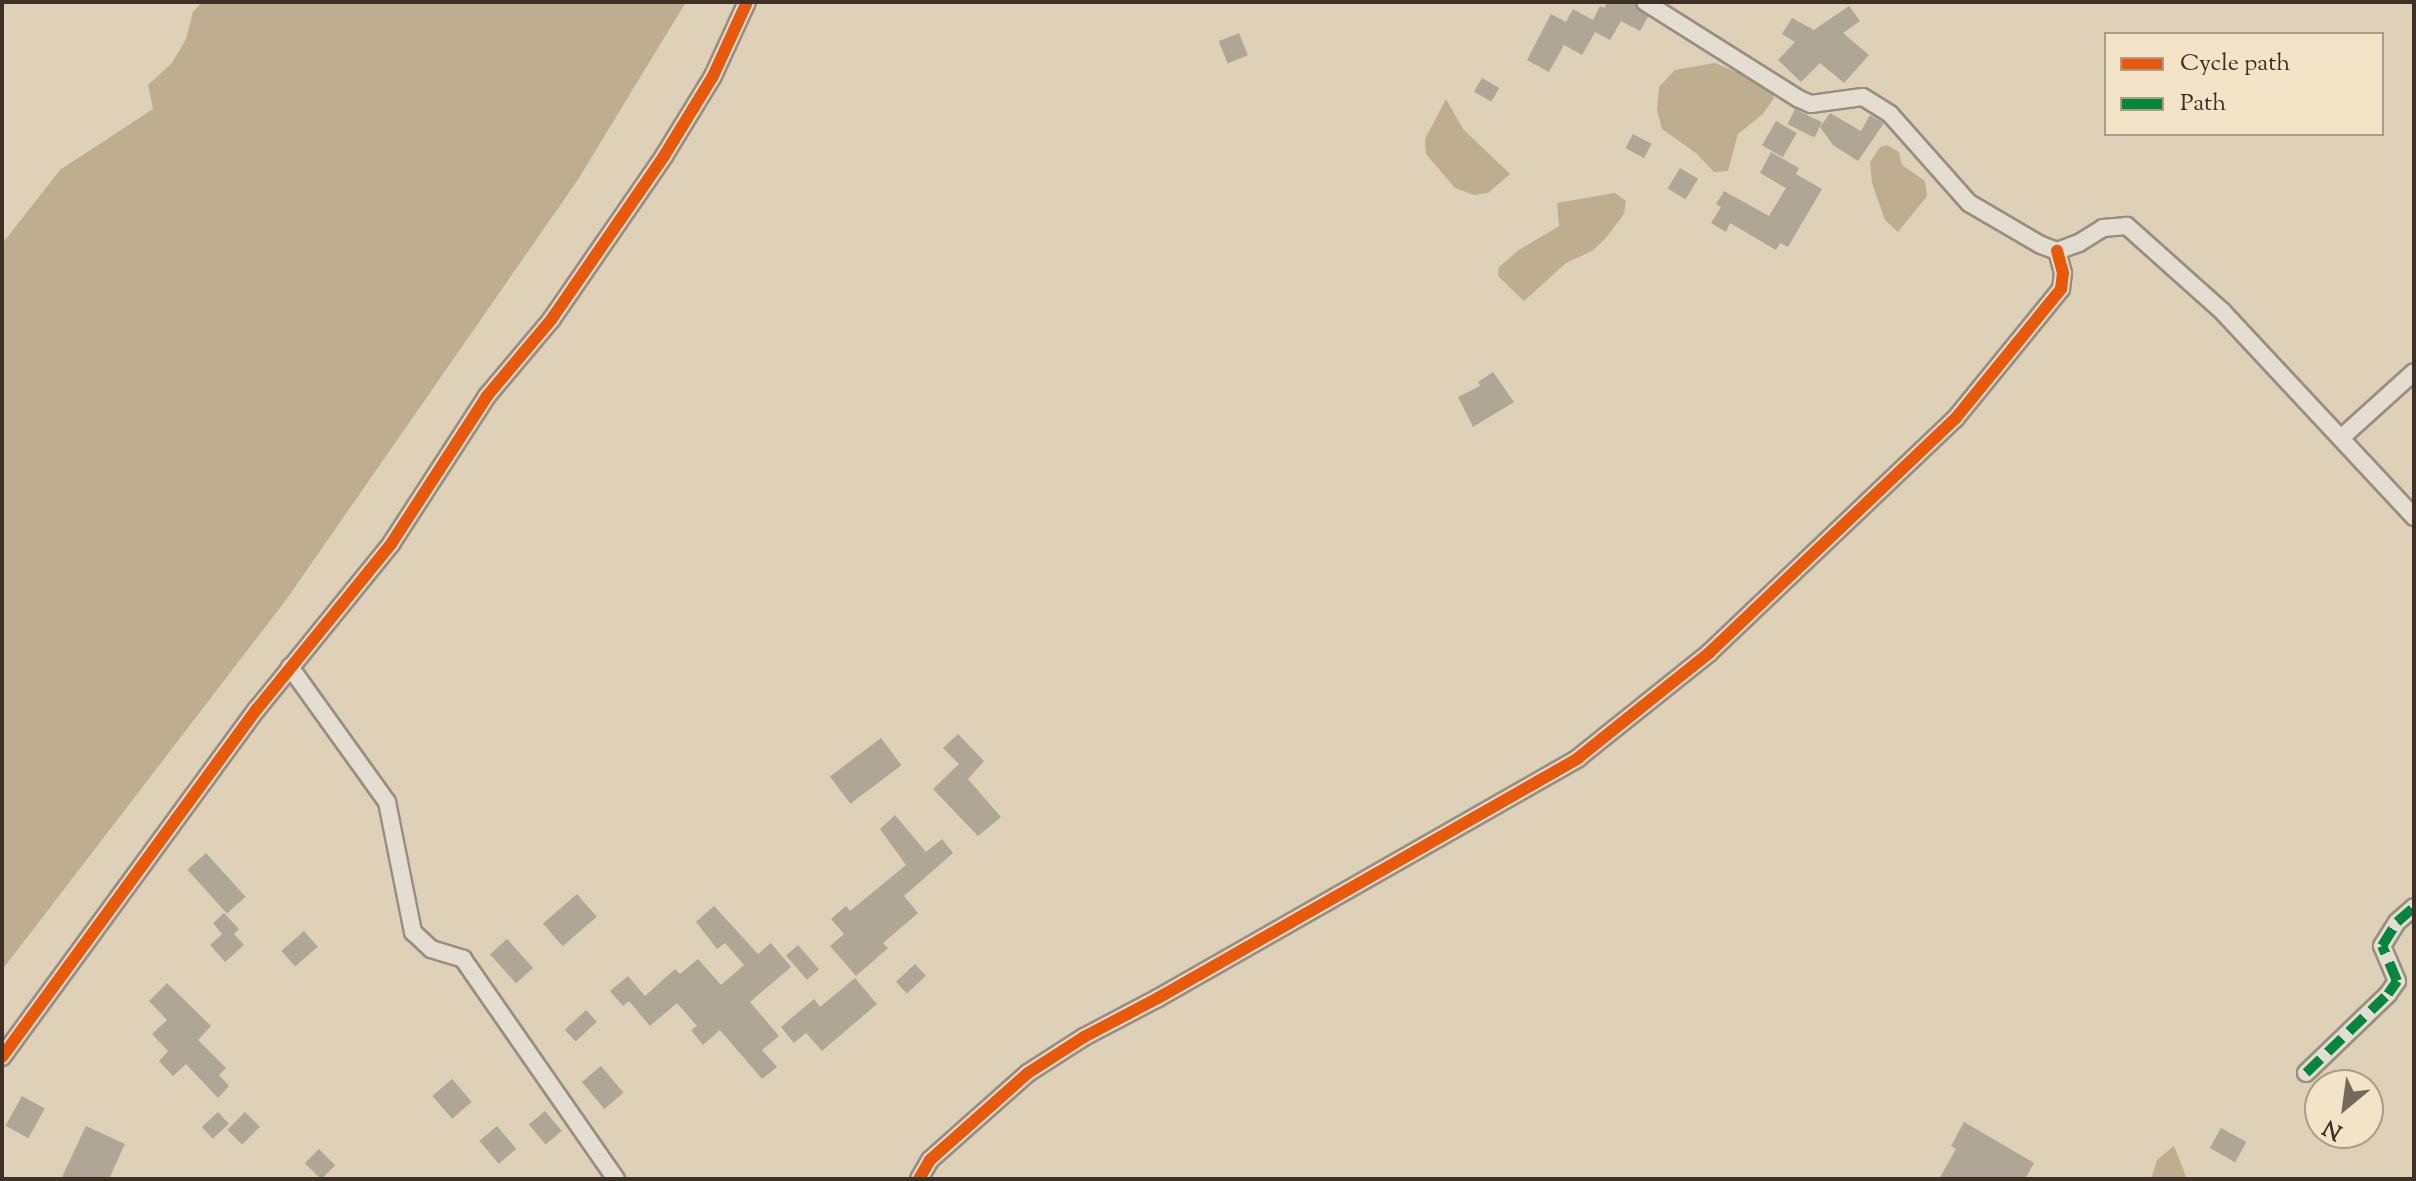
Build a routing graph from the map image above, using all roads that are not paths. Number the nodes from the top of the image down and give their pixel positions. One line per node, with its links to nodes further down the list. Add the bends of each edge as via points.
1 (747, 2): 7 (street, via 713,76 664,156 551,320 487,396 391,544)
2 (1645, 2): 3 (street, via 1799,99 1811,104 1863,97 1890,114 1969,203)
3 (2057, 251): 5 (street, via 2103,228 2127,226 2222,311); 12 (street, via 2061,289 1955,419 1709,653 1578,758 1028,1073 930,1160)
4 (2414, 372): 5 (street)
5 (2341, 438): 6 (street)
6 (2414, 517)
7 (290, 667): 9 (street); 11 (street, via 387,802 413,932 431,949 463,959)
8 (2414, 907): 10 (street, via 2382,946 2397,981)
9 (2, 1057)
10 (2310, 1069)
11 (616, 1179)
12 (919, 1179)

